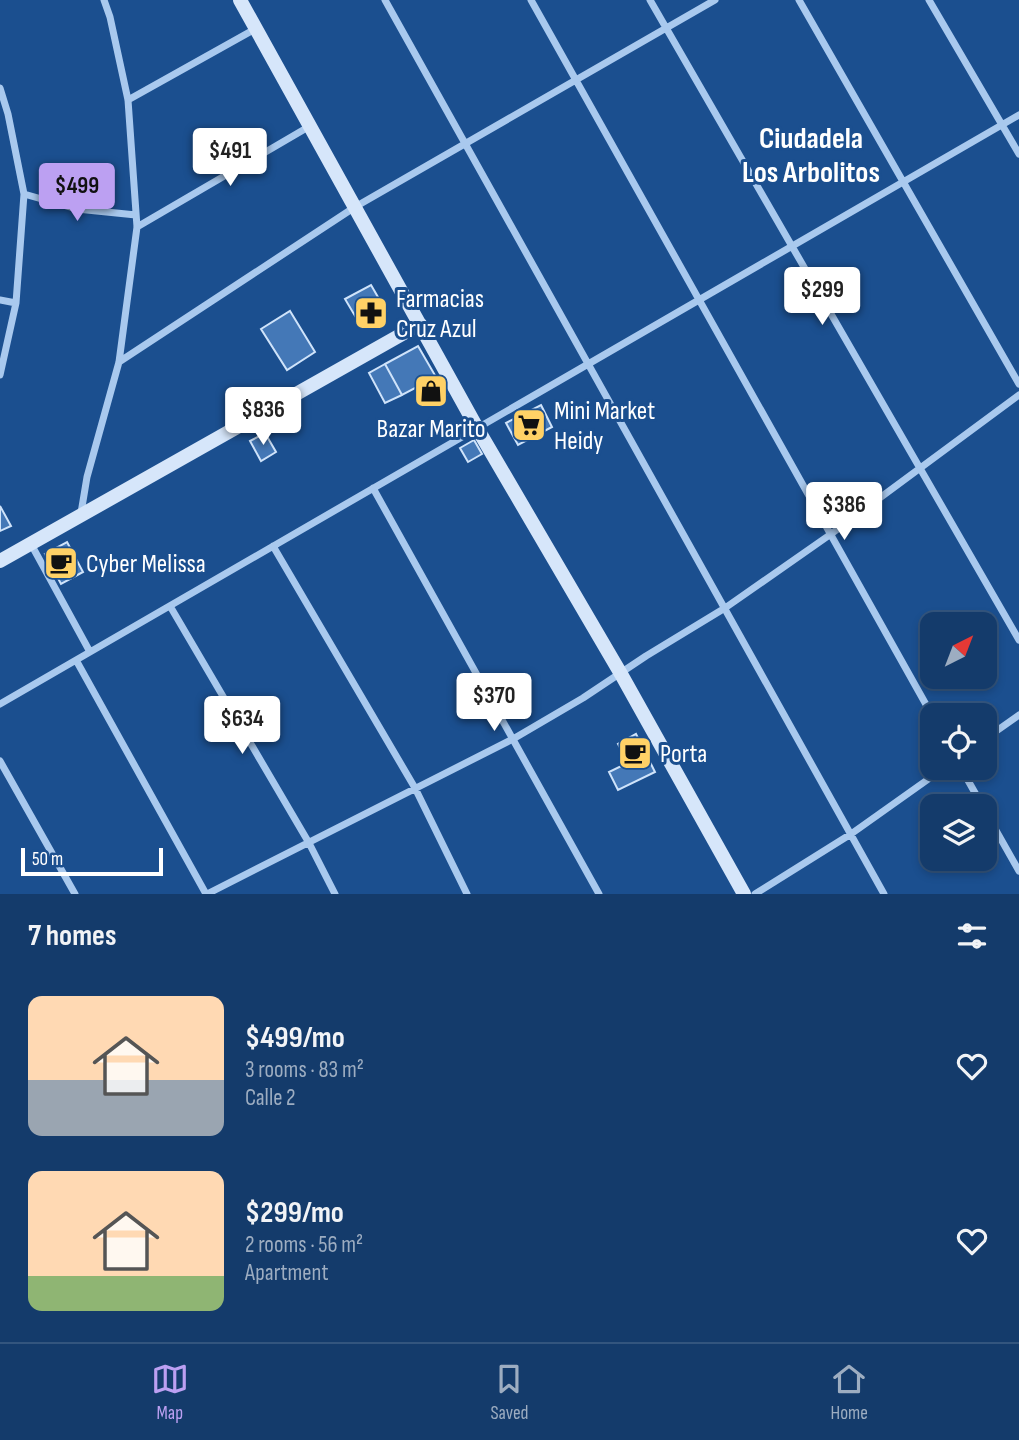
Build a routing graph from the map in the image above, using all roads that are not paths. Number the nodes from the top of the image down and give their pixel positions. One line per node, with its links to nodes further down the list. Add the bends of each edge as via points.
1 (104, 0): 13 (street)
2 (240, 0): 9 (street)
3 (385, 0): 17 (street)
4 (531, 0): 11 (street)
5 (650, 0): 10 (street)
6 (715, 0): 10 (street)
7 (799, 0): 19 (street)
8 (929, 0): 15 (street)
9 (256, 28): 13 (street); 16 (street)
10 (666, 28): 11 (street); 24 (street)
11 (576, 80): 17 (street); 26 (street)
12 (0, 88): 20 (street)
13 (128, 100): 22 (street)
14 (1019, 115): 15 (street)
15 (1002, 125): 18 (street); 19 (street)
16 (310, 126): 21 (street); 23 (street)
17 (466, 144): 21 (street); 30 (street)
18 (1019, 154)
19 (903, 182): 24 (street); 32 (street)
20 (24, 194): 22 (street, via 77,209); 27 (street)
21 (355, 207): 28 (street); 29 (street)
22 (136, 215): 23 (street)
23 (137, 227): 29 (street)
24 (792, 246): 26 (street); 35 (street)
25 (0, 300): 27 (street)
26 (699, 300): 30 (street); 38 (street)
27 (16, 303): 31 (street)
28 (420, 324): 34 (street); 37 (street)
29 (119, 362): 37 (street)
30 (588, 364): 34 (street); 43 (street)
31 (0, 375)
32 (1019, 384)
33 (1019, 395): 35 (street)
34 (477, 428): 36 (street); 47 (street)
35 (920, 468): 38 (street); 44 (street)
36 (373, 488): 40 (street); 52 (street)
37 (81, 514): 39 (street)
38 (831, 534): 43 (street); 48 (street)
39 (31, 544): 41 (street); 45 (street)
40 (273, 546): 42 (street); 55 (street)
41 (0, 561)
42 (170, 606): 45 (street); 58 (street)
43 (725, 608): 47 (street); 57 (street)
44 (1019, 640)
45 (90, 652): 46 (street)
46 (76, 660): 49 (street); 61 (street)
47 (621, 674): 52 (street); 65 (street)
48 (925, 703)
49 (0, 704)
50 (1019, 715): 51 (street)
51 (997, 731)
52 (513, 739): 55 (street); 64 (street)
53 (0, 761): 60 (street)
54 (927, 780): 57 (street)
55 (415, 788): 58 (street); 63 (street)
56 (997, 832): 59 (street)
57 (851, 834): 66 (street); 67 (street)
58 (309, 843): 61 (street); 62 (street)
59 (1019, 871)
60 (75, 894)
61 (207, 894)
62 (335, 894)
63 (467, 894)
64 (600, 894)
65 (744, 894)
66 (755, 894)
67 (884, 894)

